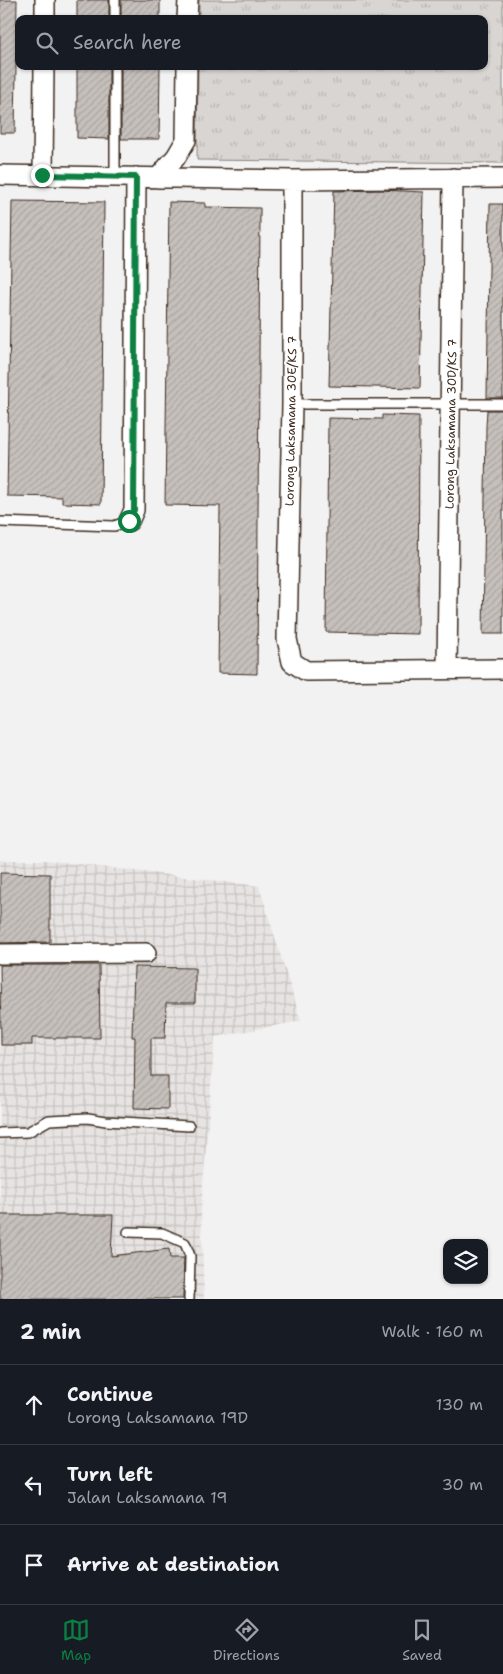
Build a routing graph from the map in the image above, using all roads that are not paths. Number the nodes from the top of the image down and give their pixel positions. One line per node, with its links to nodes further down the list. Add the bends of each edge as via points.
1 (45, 0): 4 (street)
2 (115, 0): 5 (lane)
3 (188, 0): 6 (street)
4 (45, 15)
5 (115, 15)
6 (187, 15)
7 (44, 70): 11 (street)
8 (115, 70): 12 (lane)
9 (187, 70): 14 (street, via 186,140)
10 (0, 175): 11 (street)
11 (42, 175): 12 (street)
12 (115, 177): 13 (street)
13 (136, 177): 14 (street); 21 (street, via 134,510)
14 (158, 178): 17 (street)
15 (453, 178): 16 (street); 17 (street); 19 (street, Lorong Laksamana 30D/KS 7)
16 (503, 178)
17 (292, 180): 18 (street, Lorong Laksamana 30E/KS 7)
18 (292, 404): 19 (lane); 23 (street, Lorong Laksamana 30E/KS 7, via 286,638 292,662 306,671)
19 (451, 404): 20 (lane); 23 (street, Lorong Laksamana 30D/KS 7)
20 (503, 404)
21 (129, 521): 22 (lane, via 114,526)
22 (0, 522)
23 (447, 669): 24 (street)
24 (503, 669)
25 (146, 952): 26 (street)
26 (0, 954)
27 (189, 1126): 28 (lane, via 88,1118 49,1120 28,1132)
28 (0, 1133)
29 (128, 1232): 30 (lane, via 162,1233 185,1243 190,1256)
30 (189, 1299)

